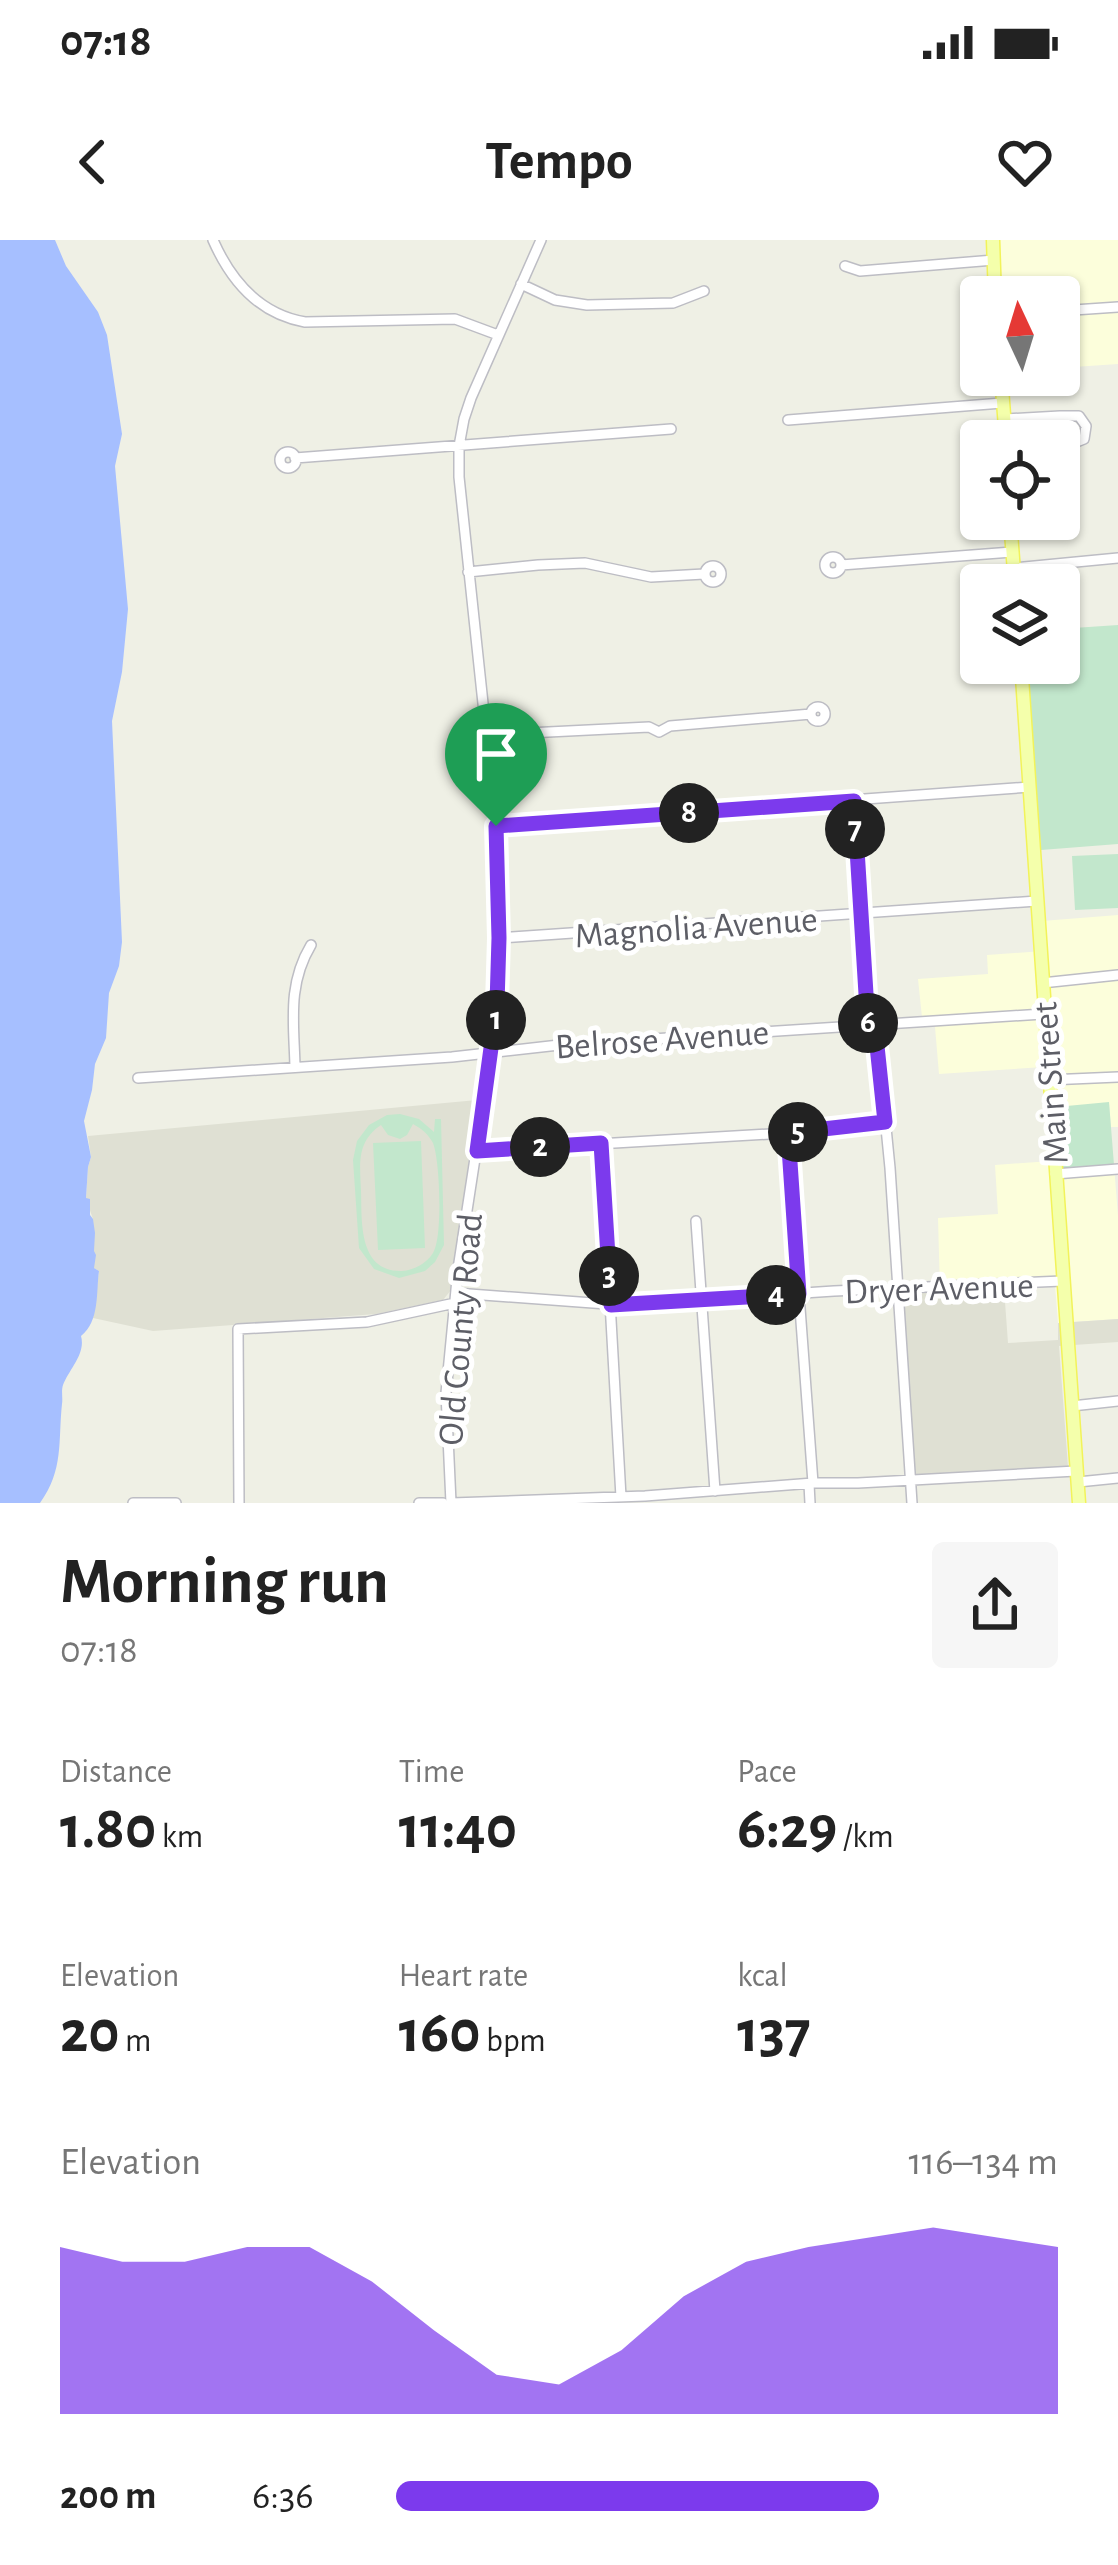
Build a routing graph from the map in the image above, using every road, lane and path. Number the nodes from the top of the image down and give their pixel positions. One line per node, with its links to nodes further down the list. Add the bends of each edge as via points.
1 (213, 240): 11 (street, via 257,303 289,319 455,319)
2 (541, 240): 7 (street, Old County Road)
3 (993, 240): 4 (main road)
4 (994, 260): 5 (street); 6 (main road)
5 (845, 266)
6 (994, 276)
7 (521, 284): 8 (street, via 587,305 674,303); 11 (street, Old County Road)
8 (704, 291)
9 (1118, 307): 10 (street)
10 (1080, 310)
11 (498, 335): 18 (street, Old County Road)
12 (1002, 396): 13 (main road)
13 (1002, 403): 15 (main road); 16 (street)
14 (1060, 416): 15 (street)
15 (1004, 419)
16 (788, 420)
17 (671, 429): 18 (street)
18 (459, 446): 19 (street); 26 (street, Old County Road)
19 (295, 458)
20 (1009, 540): 21 (main road)
21 (1008, 552): 23 (main road); 25 (street)
22 (1118, 558): 24 (street)
23 (1012, 564)
24 (1056, 564)
25 (841, 565)
26 (468, 572): 27 (street, via 601,565 651,577); 30 (street, Old County Road)
27 (704, 574)
28 (1023, 684): 31 (main road, Main Street)
29 (811, 714): 30 (street, via 659,732)
30 (487, 735): 33 (street, Old County Road)
31 (1030, 787): 32 (street); 34 (main road, Main Street)
32 (854, 801): 33 (street); 35 (street)
33 (496, 826): 36 (street, Old County Road)
34 (1037, 901): 35 (street, Magnolia Avenue); 39 (main road, Main Street)
35 (860, 915): 36 (street, Magnolia Avenue); 41 (street)
36 (499, 938): 42 (street, Old County Road)
37 (311, 945): 43 (street, via 292,1008)
38 (1118, 976): 39 (street)
39 (1042, 983): 40 (main road, Main Street)
40 (1043, 1014): 41 (street, Belrose Avenue); 46 (main road, Main Street)
41 (872, 1026): 42 (street, Belrose Avenue); 47 (street)
42 (492, 1052): 43 (street, Belrose Avenue); 50 (street, Old County Road)
43 (296, 1066): 45 (street, Belrose Avenue)
44 (1118, 1077): 46 (street)
45 (138, 1078)
46 (1048, 1080): 52 (main road, Main Street)
47 (885, 1122): 48 (street); 55 (street)
48 (788, 1133): 49 (street); 56 (street)
49 (601, 1143): 50 (street); 59 (street)
50 (477, 1151): 57 (street, Old County Road)
51 (1118, 1169): 52 (street)
52 (1055, 1174): 54 (main road, Main Street)
53 (696, 1221): 58 (street)
54 (1063, 1281): 55 (street, Dryer Avenue); 61 (main road, Main Street)
55 (897, 1288): 56 (street, Dryer Avenue); 64 (street)
56 (799, 1294): 58 (street, Dryer Avenue); 65 (street)
57 (456, 1298): 59 (street, Dryer Avenue); 70 (street, Dryer Avenue, via 367,1322 238,1329); 72 (street, Old County Road, via 446,1393)
58 (703, 1299): 59 (street, Dryer Avenue); 66 (street)
59 (611, 1305): 67 (street)
60 (1118, 1401): 61 (street)
61 (1072, 1406): 62 (main road, Main Street)
62 (1077, 1477): 63 (street); 64 (street); 75 (main road, Main Street)
63 (1118, 1478)
64 (910, 1480): 65 (street); 74 (street)
65 (811, 1483): 66 (street); 73 (street)
66 (715, 1491): 67 (street)
67 (621, 1497): 72 (street)
68 (133, 1503): 69 (street)
69 (176, 1503)
70 (239, 1503)
71 (419, 1503): 72 (street)
72 (449, 1503)
73 (810, 1503)
74 (912, 1503)
75 (1079, 1503)

